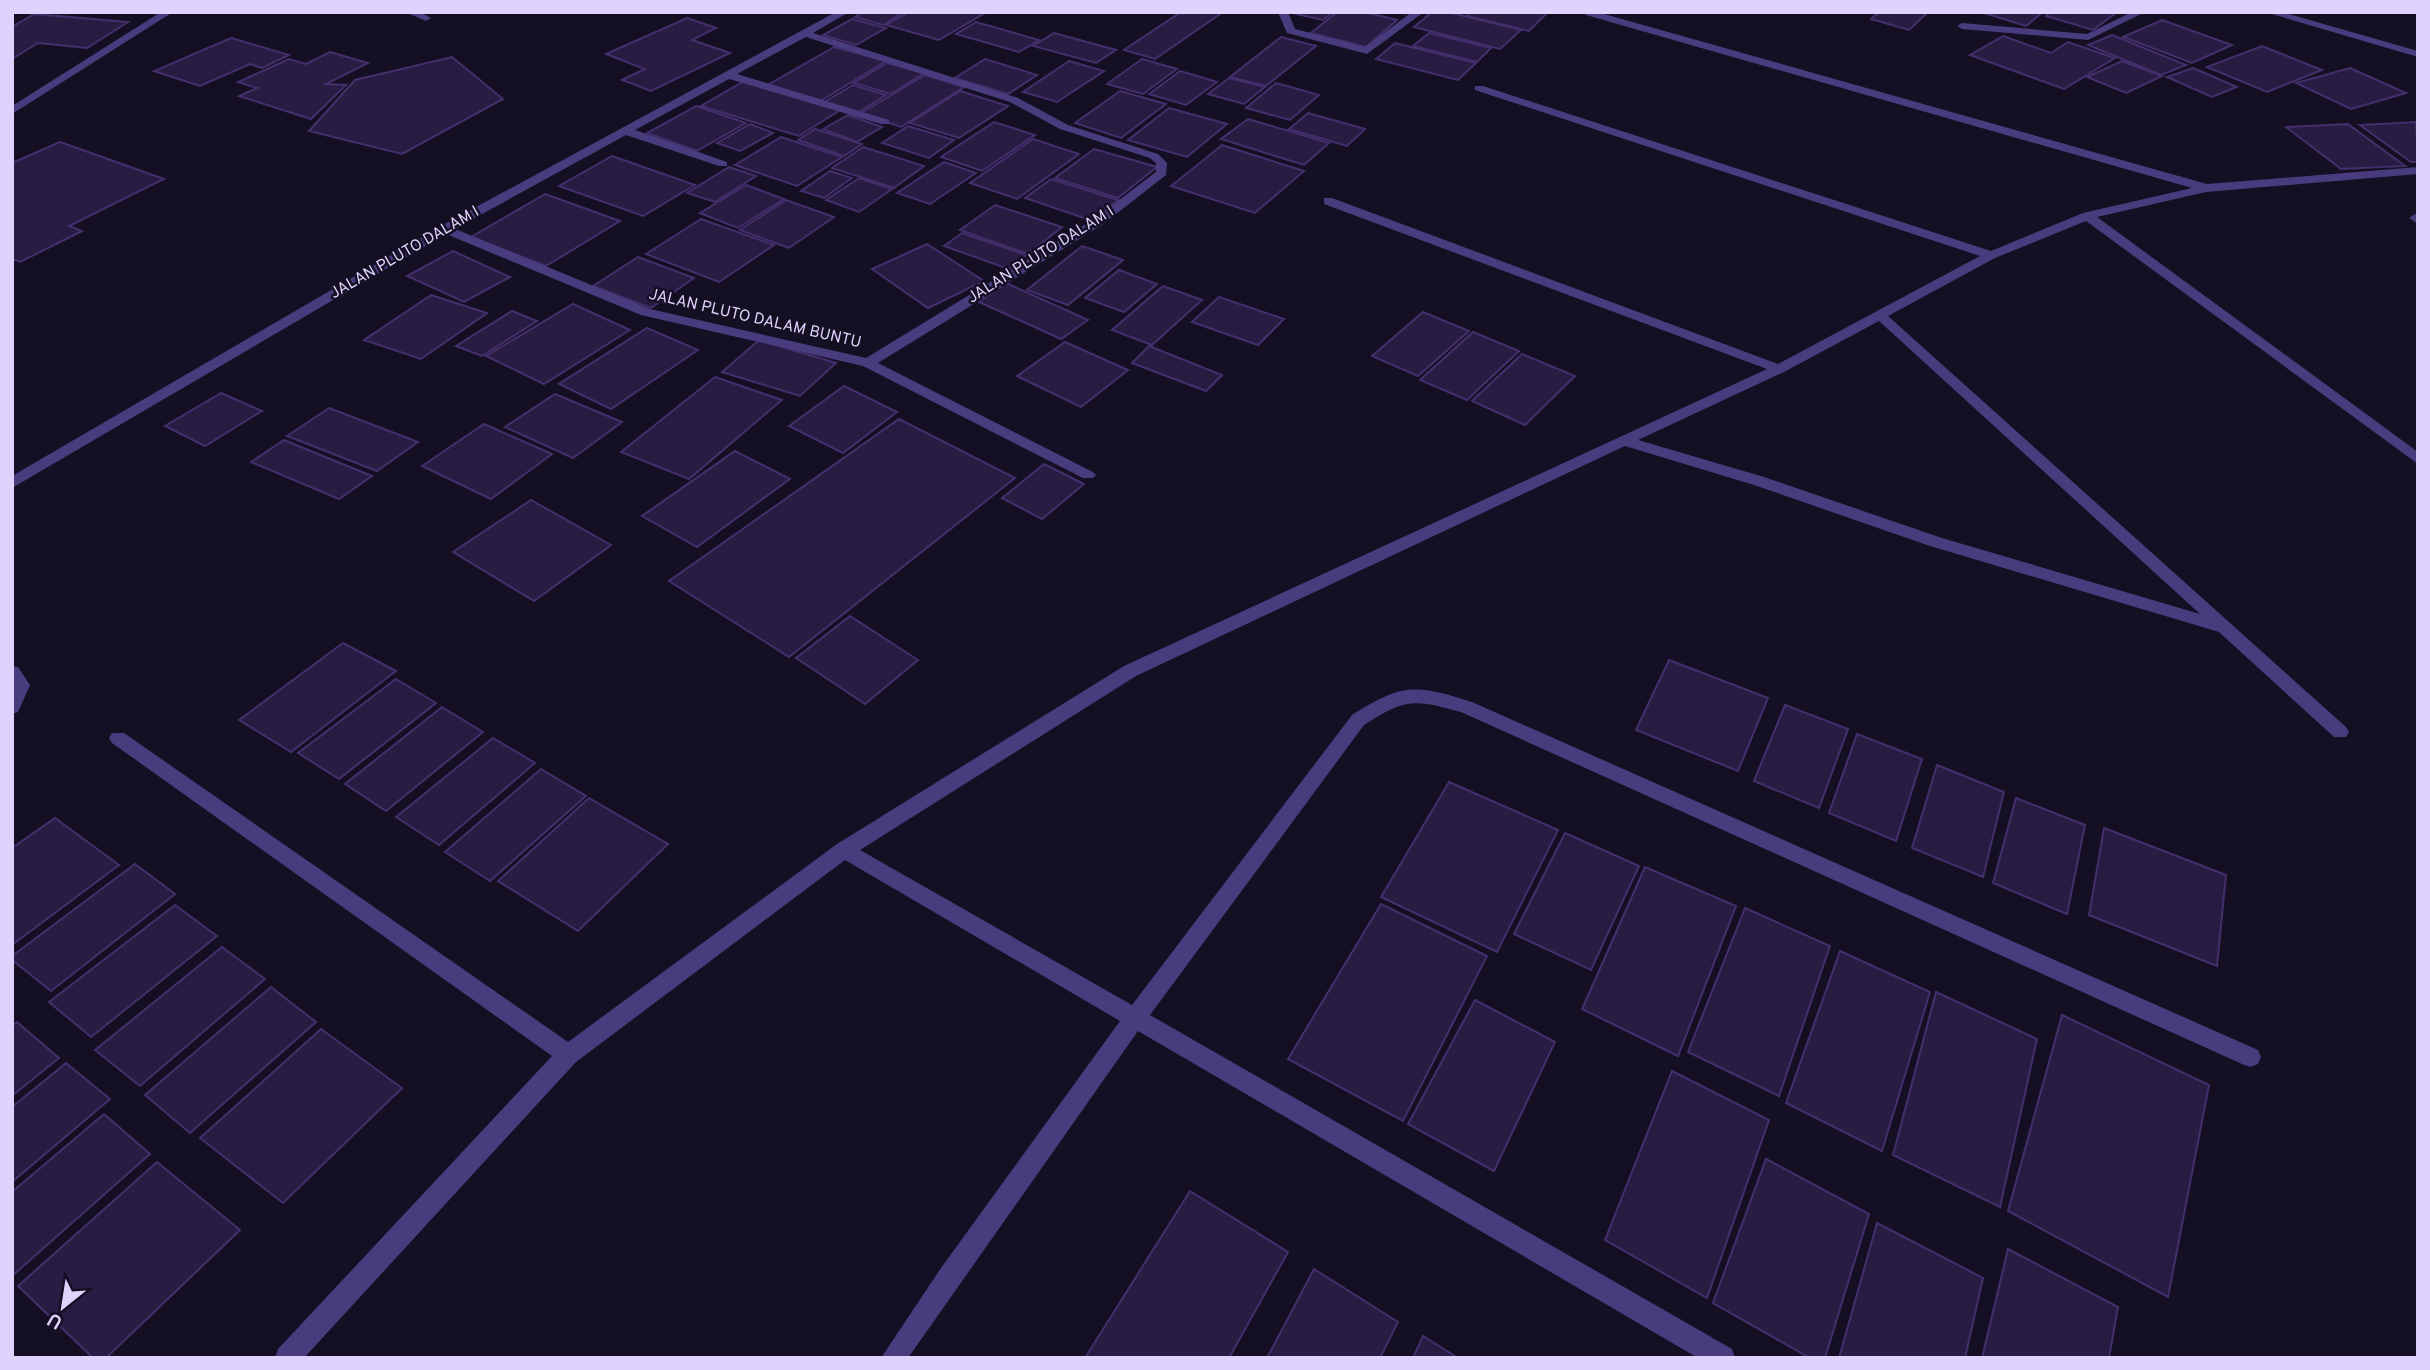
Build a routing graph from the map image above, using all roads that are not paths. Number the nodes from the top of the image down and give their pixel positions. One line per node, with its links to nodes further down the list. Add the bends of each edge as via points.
1 (168, 12): 16 (street)
2 (410, 12): 10 (street)
3 (844, 12): 12 (street, JALAN PLUTO DALAM I)
4 (1283, 12): 5 (street, via 1291,31 1367,51)
5 (1419, 12)
6 (2140, 12): 11 (street, via 2088,37)
7 (2270, 12): 9 (street)
8 (1589, 13): 21 (street)
9 (2295, 15): 13 (street)
10 (426, 18)
11 (1962, 26)
12 (804, 33): 14 (street, JALAN PLUTO DALAM I); 27 (street, JALAN PLUTO DALAM I, via 1014,100 1063,127 1154,156 1163,167 1162,173 1098,222)
13 (2418, 54)
14 (728, 75): 17 (street); 18 (street, JALAN PLUTO DALAM I)
15 (1479, 88): 25 (street)
16 (12, 111)
17 (885, 122)
18 (626, 131): 19 (street); 24 (street, JALAN PLUTO DALAM I)
19 (723, 164)
20 (2418, 170): 21 (street)
21 (2206, 188): 23 (street)
22 (1328, 201): 28 (street)
23 (2087, 216): 25 (street); 30 (street)
24 (445, 229): 27 (street, JALAN PLUTO DALAM BUNTU, via 646,312); 32 (street, JALAN PLUTO DALAM I)
25 (1991, 255): 26 (street)
26 (1880, 315): 28 (street); 33 (street)
27 (868, 363): 31 (street, JALAN PLUTO DALAM BUNTU)
28 (1779, 369): 29 (street)
29 (1623, 441): 33 (street, via 1759,481 1936,542); 38 (street, via 1130,671)
30 (2418, 459)
31 (1087, 475)
32 (12, 483)
33 (2225, 628): 36 (street)
34 (12, 671): 35 (street, via 20,685)
35 (12, 707)
36 (2340, 732)
37 (118, 738): 40 (street)
38 (844, 850): 39 (street); 40 (street)
39 (1133, 1018): 41 (street, via 1358,720 1390,700 1424,695 1466,707); 43 (street); 44 (street)
40 (568, 1055): 42 (street)
41 (2250, 1057)
42 (287, 1358)
43 (893, 1358)
44 (1723, 1358)

